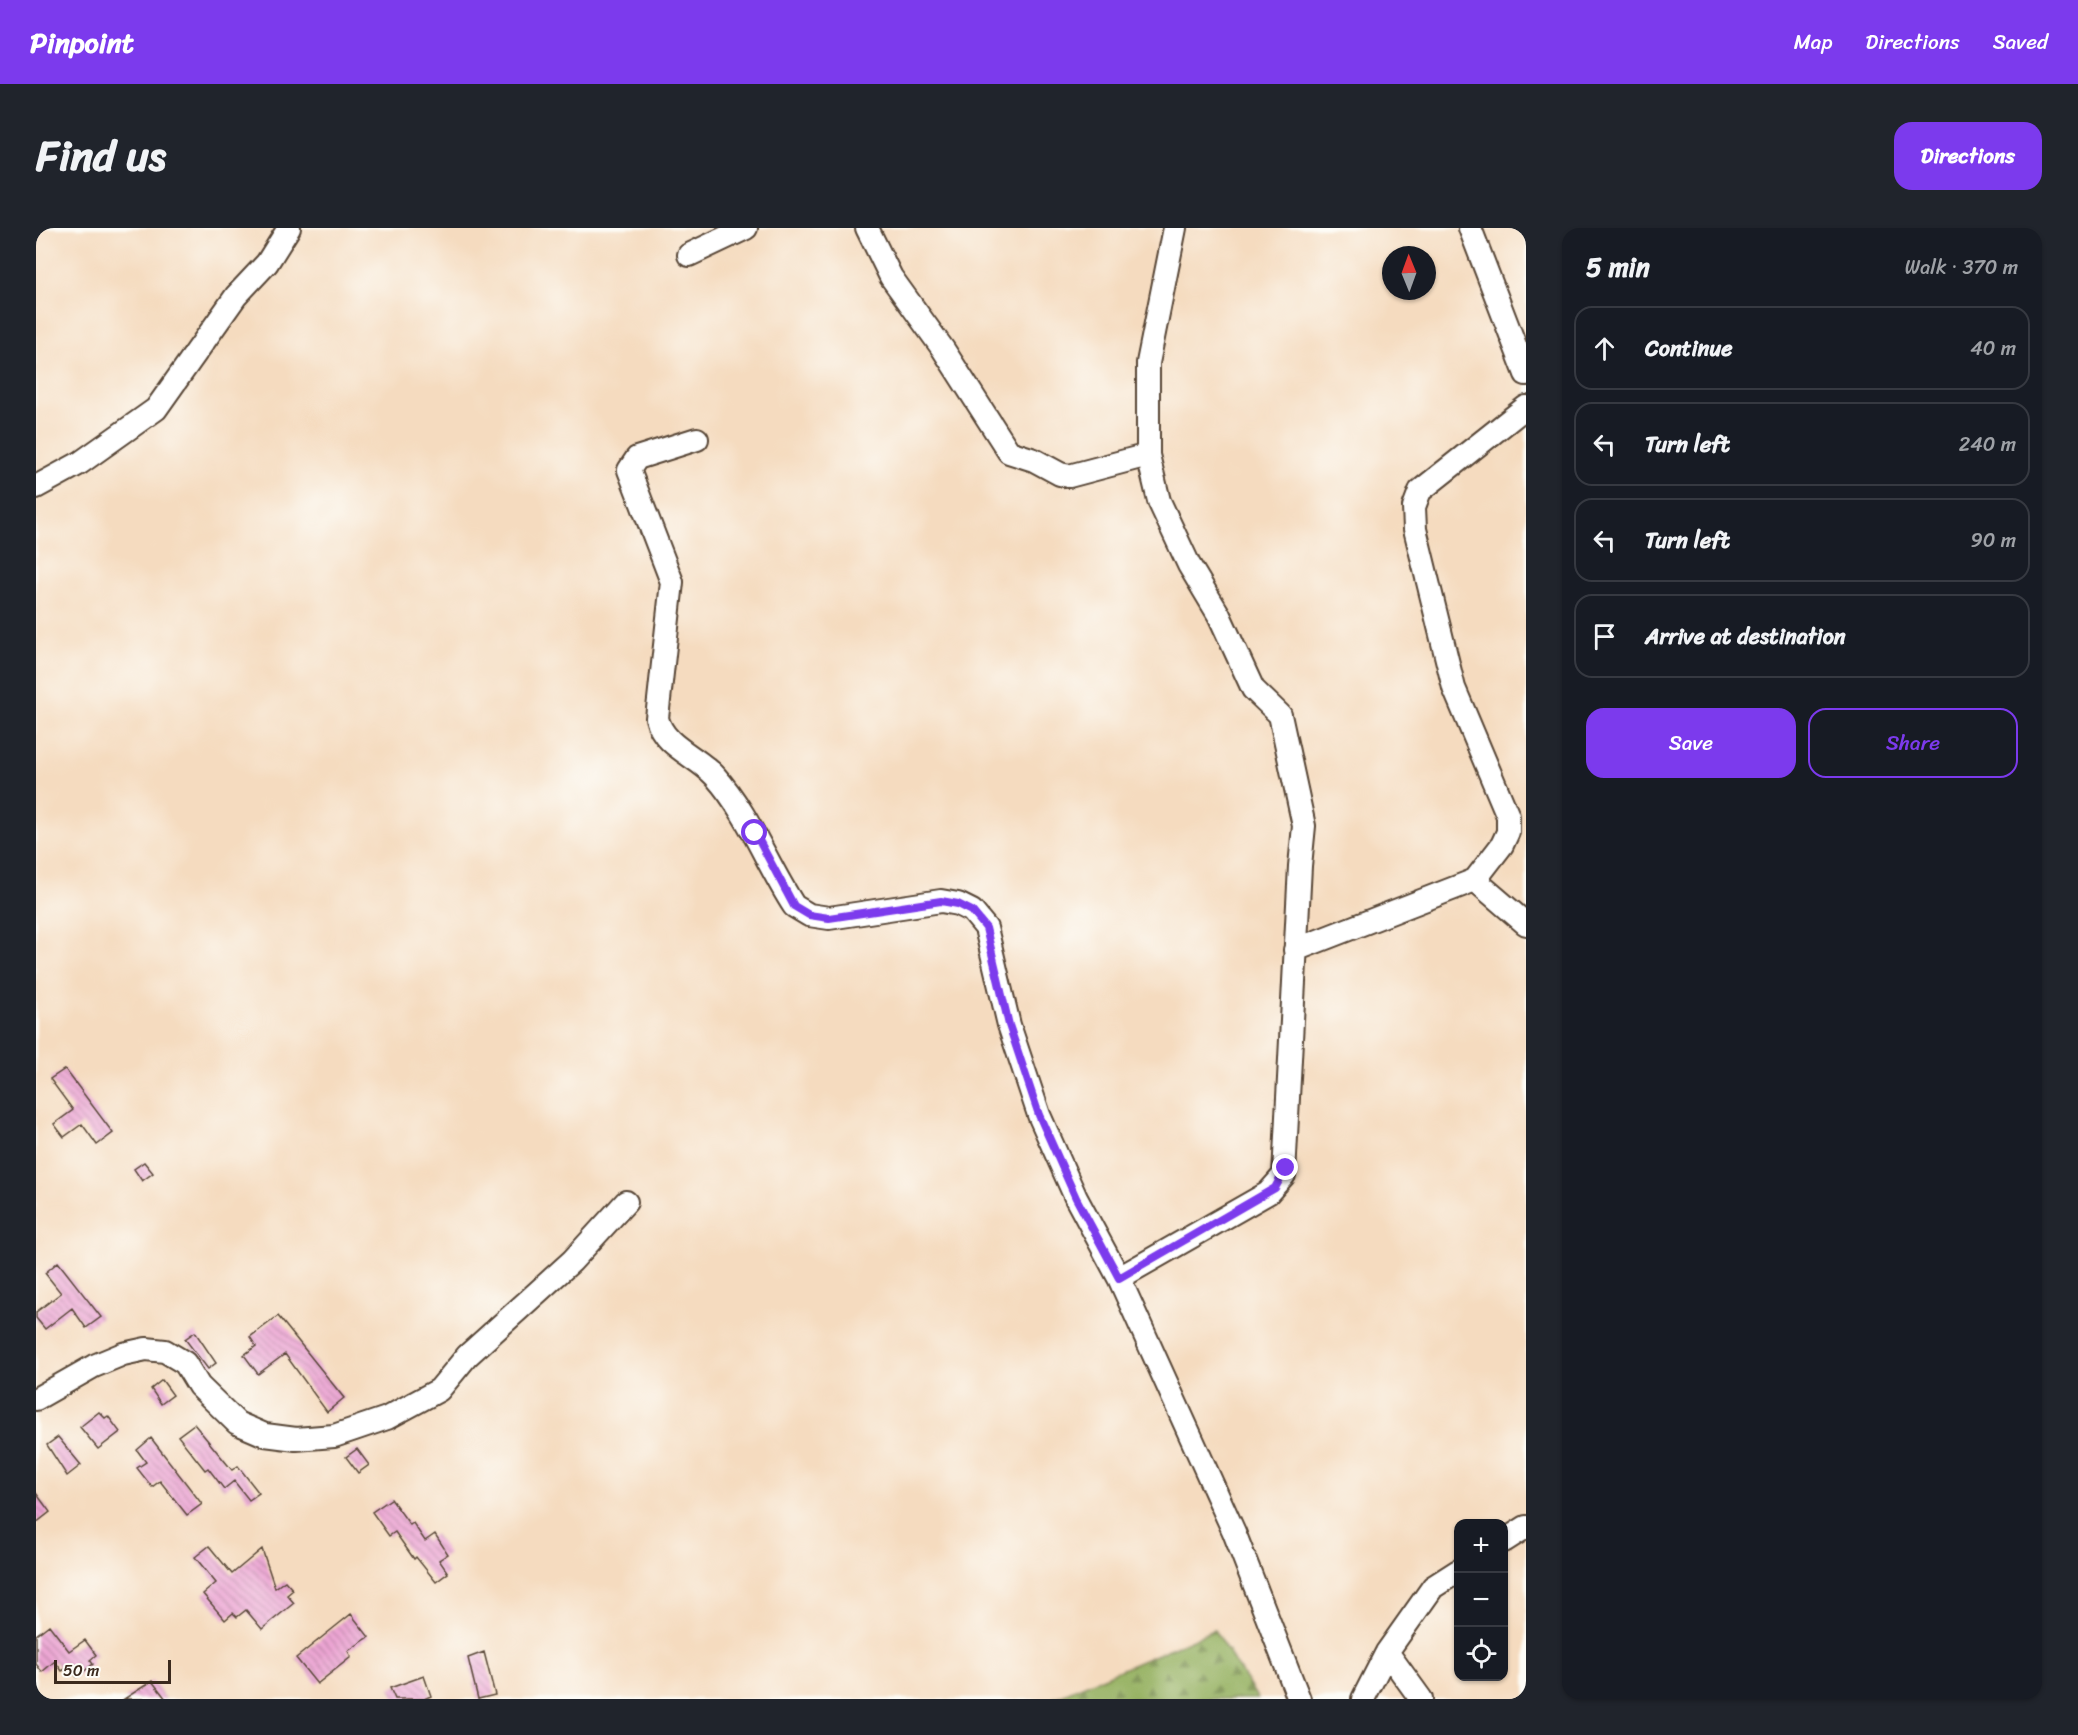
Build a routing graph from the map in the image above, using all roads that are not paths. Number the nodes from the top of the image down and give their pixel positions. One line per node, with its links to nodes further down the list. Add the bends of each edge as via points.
1 (289, 228): 11 (street, via 156,409 80,464)
2 (746, 228): 6 (street)
3 (867, 228): 10 (street, via 891,278 943,349 1009,452 1069,476)
4 (1175, 228): 10 (street, via 1148,363)
5 (1470, 228): 7 (street)
6 (689, 255)
7 (1526, 374)
8 (1526, 407): 12 (street, via 1420,491 1414,507 1415,529 1454,688 1508,816 1508,832 1502,845)
9 (697, 439): 16 (street, via 637,458 629,470 672,582 657,718 663,733 716,777 747,819 794,906 809,915 829,918 941,901 972,911 986,928 1009,1025 1039,1115 1076,1198)
10 (1148, 455): 14 (street, via 1159,501 1189,565 1219,615 1253,689 1282,721 1304,826)
11 (36, 487)
12 (1475, 880): 13 (street); 14 (street)
13 (1526, 924)
14 (1295, 950): 16 (street, via 1286,1168 1280,1182 1268,1193)
15 (626, 1202): 17 (street, via 572,1261 467,1356 439,1390 387,1418 334,1436 265,1436 237,1423 199,1386 185,1363 165,1351 146,1349 123,1354)
16 (1119, 1278): 22 (street, via 1234,1532)
17 (36, 1399)
18 (1526, 1527): 19 (street)
19 (1508, 1538)
20 (1455, 1573): 21 (street, via 1433,1587)
21 (1387, 1652): 23 (street); 24 (street)
22 (1299, 1699)
23 (1363, 1699)
24 (1421, 1699)

